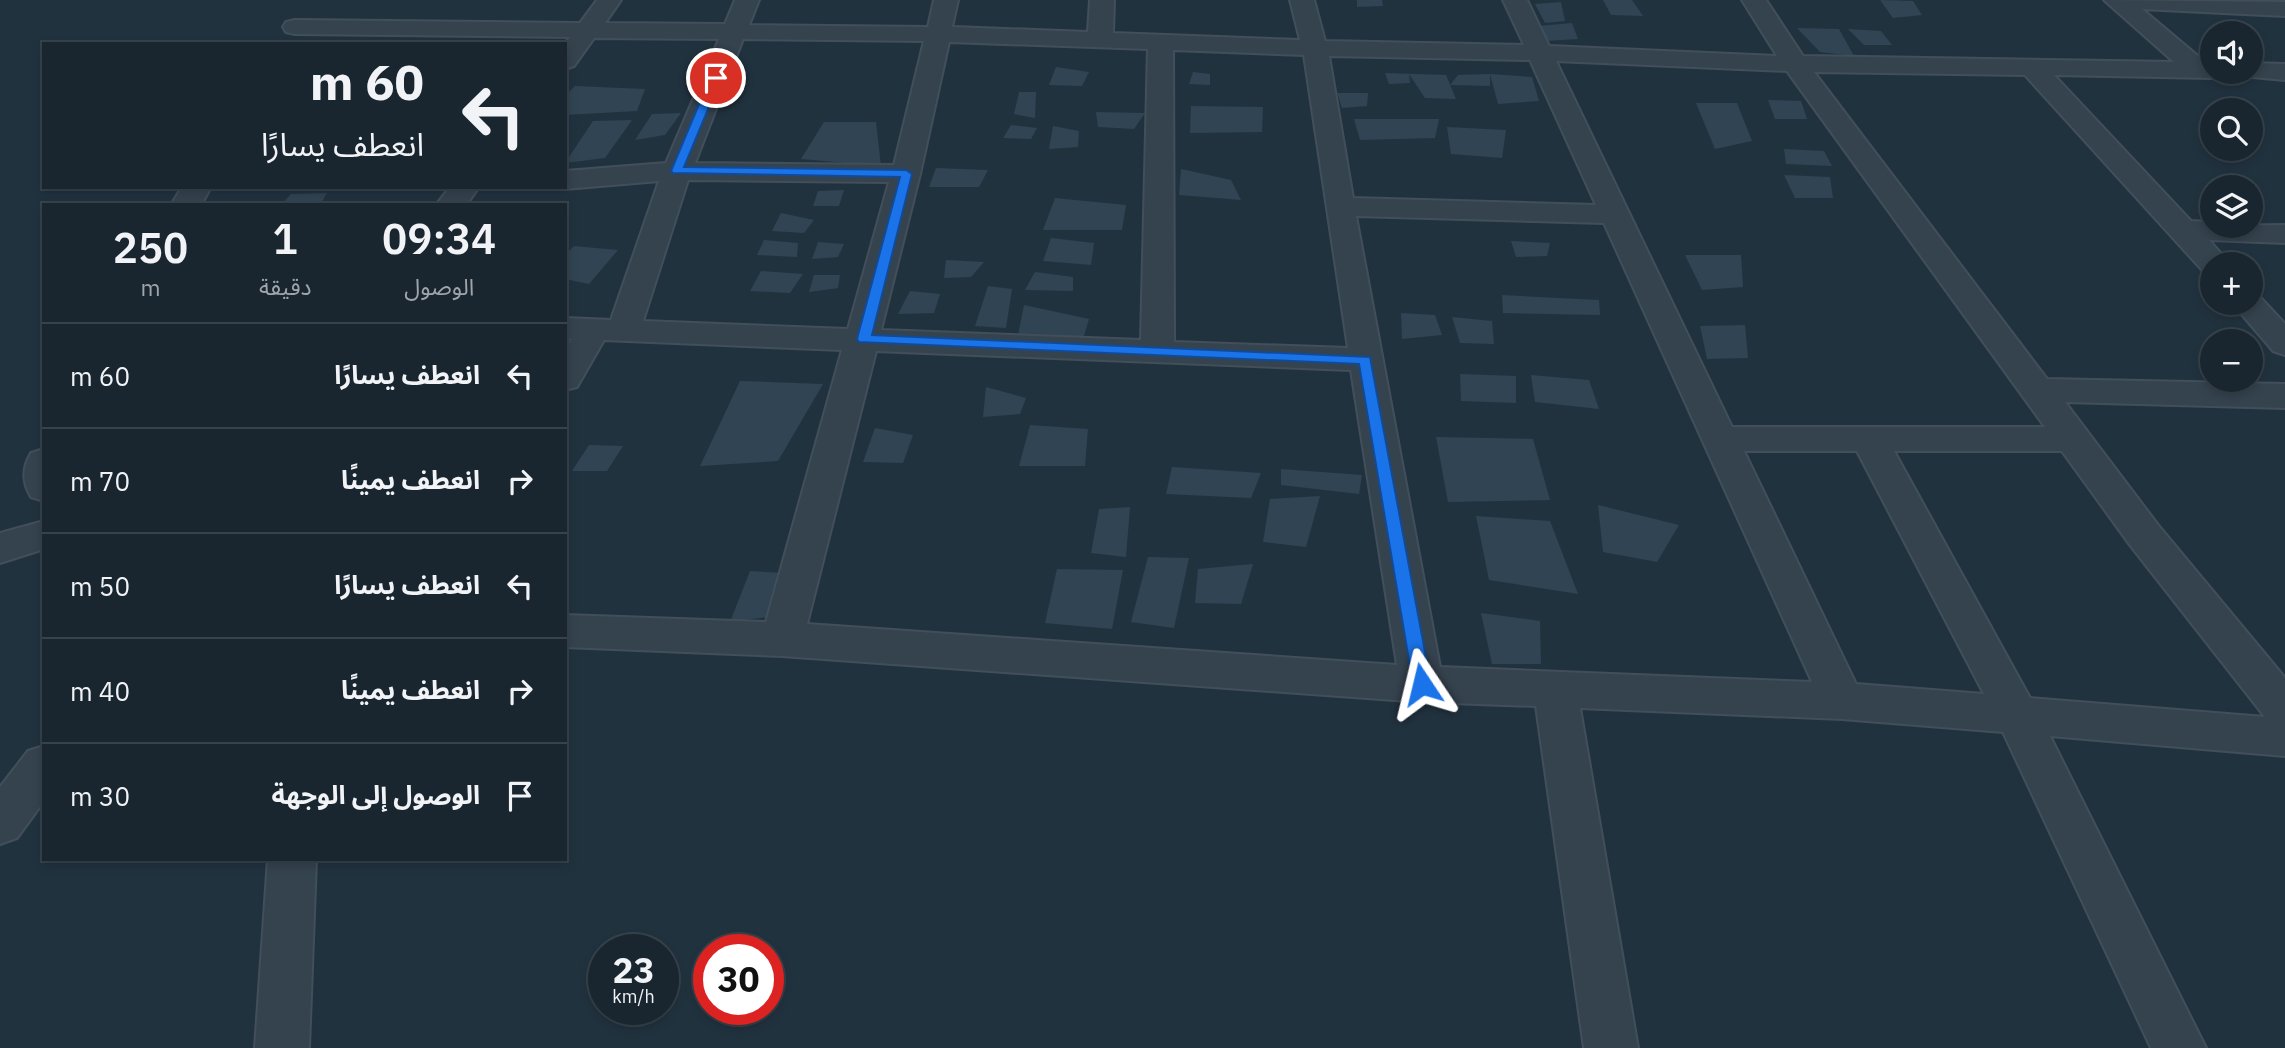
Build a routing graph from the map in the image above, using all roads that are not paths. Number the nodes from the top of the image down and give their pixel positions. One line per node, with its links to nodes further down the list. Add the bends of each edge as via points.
1 (318, 0): 14 (street)
2 (609, 0): 11 (street)
3 (747, 0): 12 (street)
4 (946, 0): 13 (street)
5 (1102, 0): 15 (street)
6 (1301, 0): 17 (street)
7 (1515, 0): 18 (street)
8 (1754, 0): 20 (street)
9 (2116, 0): 10 (street); 21 (street)
10 (2285, 9)
11 (590, 30): 12 (street); 14 (street); 19 (street)
12 (735, 31): 13 (street); 26 (street)
13 (936, 34): 15 (street); 27 (street)
14 (290, 35)
15 (1100, 39): 16 (street)
16 (1161, 42): 17 (street); 38 (street)
17 (1315, 48): 18 (street); 29 (street)
18 (1541, 53): 20 (street); 30 (street)
19 (567, 59)
20 (1795, 64): 22 (street); 41 (street)
21 (2200, 65)
22 (2032, 67): 23 (street); 31 (street)
23 (2200, 69)
24 (2263, 71): 25 (street)
25 (2285, 72)
26 (677, 171): 27 (street); 28 (street); 35 (street)
27 (906, 174): 36 (street)
28 (567, 180)
29 (1339, 207): 30 (street); 39 (street)
30 (1615, 214): 43 (street)
31 (2184, 230): 32 (street); 33 (street)
32 (2285, 234)
33 (2203, 252)
34 (2259, 315): 37 (street)
35 (595, 329): 36 (street); 40 (street)
36 (864, 339): 38 (street); 49 (street)
37 (2285, 344)
38 (1157, 351): 39 (street)
39 (1365, 360): 50 (street)
40 (567, 376)
41 (2038, 390): 42 (street); 45 (street)
42 (2285, 396)
43 (1720, 439): 44 (street); 52 (street)
44 (1869, 439): 45 (street); 54 (street)
45 (2074, 439): 53 (street, via 2144,536)
46 (42, 536): 47 (street)
47 (0, 548)
48 (567, 631): 49 (street)
49 (782, 639): 50 (street)
50 (1422, 684): 51 (street)
51 (1555, 689): 52 (street); 60 (street)
52 (1842, 701): 54 (street)
53 (2285, 710)
54 (2017, 715): 55 (street); 61 (street)
55 (2285, 737)
56 (42, 768): 57 (street)
57 (0, 823)
58 (292, 861): 59 (street)
59 (282, 1048)
60 (1611, 1048)
61 (2179, 1048)

